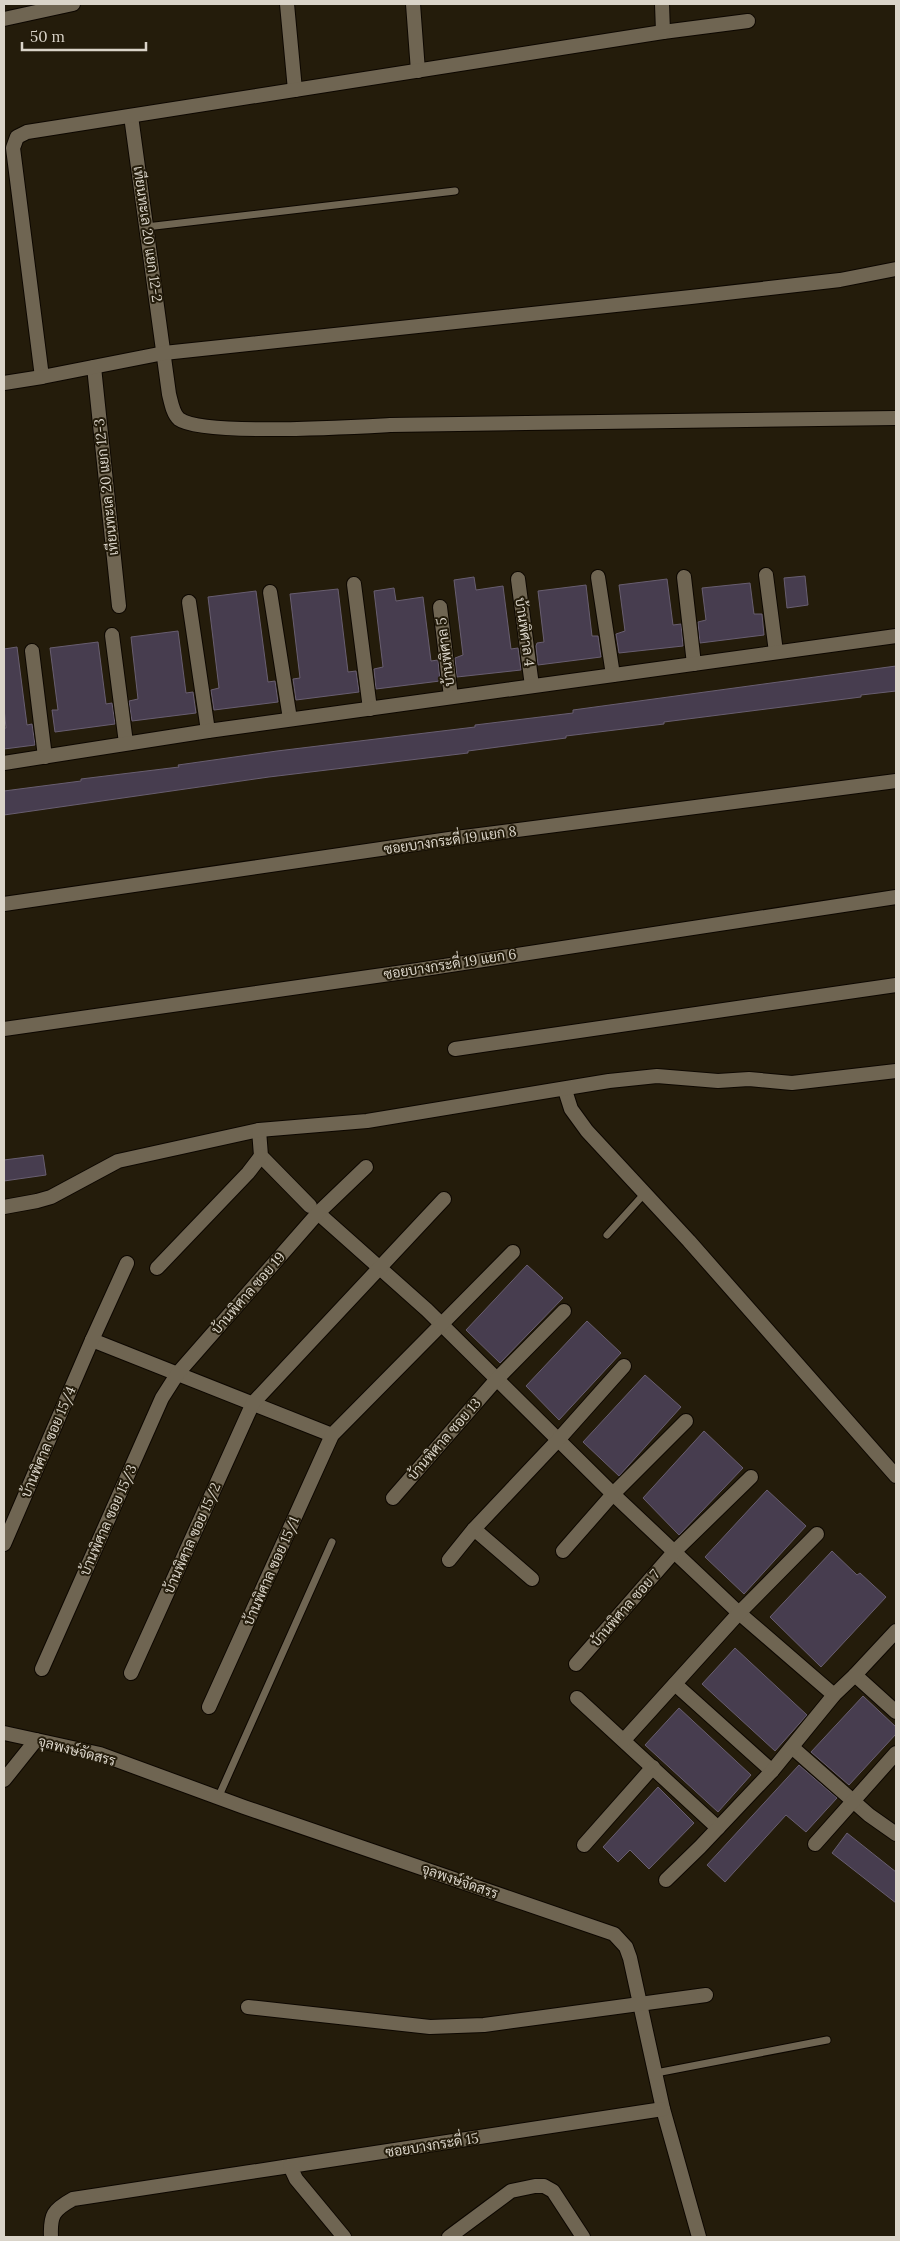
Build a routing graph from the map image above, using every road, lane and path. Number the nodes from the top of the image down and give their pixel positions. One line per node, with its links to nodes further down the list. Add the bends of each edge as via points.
1 (73, 4): 5 (street)
2 (287, 4): 9 (street)
3 (413, 4): 8 (street)
4 (662, 4): 7 (street)
5 (4, 20)
6 (748, 21): 7 (street)
7 (662, 32): 8 (street)
8 (418, 70): 9 (street)
9 (295, 90): 10 (street)
10 (131, 116): 12 (street, เทียนทะเล 20 แยก 12-2); 16 (street, via 17,136 13,148)
11 (455, 191): 12 (lane)
12 (146, 227): 14 (street, เทียนทะเล 20 แยก 12-2)
13 (895, 272): 14 (street)
14 (164, 353): 15 (street); 18 (street, เทียนทะเล 20 แยก 12-2, via 172,408 178,418 191,424 317,428)
15 (94, 368): 16 (street); 26 (street, เทียนทะเล 20 แยก 12-3)
16 (42, 377): 17 (street)
17 (4, 383)
18 (896, 418)
19 (766, 575): 31 (street)
20 (598, 576): 33 (street)
21 (684, 577): 32 (street)
22 (518, 579): 34 (street, บ้านพิศาล 4)
23 (354, 584): 36 (street)
24 (270, 592): 37 (street)
25 (189, 602): 38 (street)
26 (118, 606)
27 (440, 606): 35 (street, บ้านพิศาล 5)
28 (112, 636): 39 (street)
29 (896, 636): 31 (street)
30 (32, 651): 40 (street)
31 (776, 652): 32 (street)
32 (694, 664): 33 (street)
33 (613, 675): 34 (street)
34 (532, 686): 35 (street)
35 (451, 697): 36 (street)
36 (370, 708): 37 (street)
37 (290, 719): 38 (street)
38 (208, 731): 39 (street)
39 (126, 743): 40 (street)
40 (45, 757): 41 (street)
41 (4, 763)
42 (896, 781): 44 (street, ซอยบางกระดี่ 19 แยก 8, via 456,838)
43 (896, 897): 46 (street, ซอยบางกระดี่ 19 แยก 6)
44 (4, 904)
45 (896, 985): 47 (street)
46 (4, 1029)
47 (455, 1048)
48 (896, 1071): 49 (street, via 792,1083 657,1076)
49 (565, 1090): 50 (street, via 367,1121); 53 (street, via 571,1109 587,1131)
50 (259, 1130): 51 (street); 55 (street, via 118,1161 51,1197)
51 (261, 1156): 56 (street); 61 (street)
52 (366, 1166): 56 (street, บ้านพิศาล ซอย 19)
53 (645, 1193): 57 (lane); 72 (street)
54 (444, 1199): 60 (street, บ้านพิศาล ซอย 15/2)
55 (4, 1207)
56 (314, 1209): 60 (street); 66 (street, บ้านพิศาล ซอย 19)
57 (607, 1235)
58 (513, 1252): 63 (street, บ้านพิศาล ซอย 15/1)
59 (128, 1263): 64 (street, บ้านพิศาล ซอย 15/4)
60 (380, 1267): 63 (street); 68 (street, บ้านพิศาล ซอย 15/2)
61 (157, 1268)
62 (564, 1311): 67 (street, บ้านพิศาล ซอย 13)
63 (440, 1324): 67 (street); 70 (street, บ้านพิศาล ซอย 15/1)
64 (92, 1340): 66 (street); 79 (street, บ้านพิศาล ซอย 15/4)
65 (624, 1366): 71 (street)
66 (178, 1373): 68 (street); 87 (street, บ้านพิศาล ซอย 15/3, via 162,1398)
67 (496, 1380): 71 (street); 75 (street, บ้านพิศาล ซอย 13)
68 (253, 1403): 70 (street); 88 (street, บ้านพิศาล ซอย 15/2)
69 (686, 1421): 74 (street)
70 (332, 1435): 93 (street, บ้านพิศาล ซอย 15/1)
71 (558, 1440): 74 (street); 76 (street)
72 (896, 1476)
73 (751, 1477): 81 (street, บ้านพิศาล ซอย 7)
74 (613, 1494): 80 (street); 81 (street)
75 (393, 1498)
76 (474, 1529): 82 (street); 83 (street)
77 (817, 1534): 84 (street)
78 (332, 1542): 103 (lane)
79 (4, 1544)
80 (563, 1551)
81 (674, 1552): 84 (street); 86 (street, บ้านพิศาล ซอย 7)
82 (449, 1560)
83 (532, 1579)
84 (739, 1613): 90 (street); 91 (street)
85 (896, 1630): 89 (street)
86 (576, 1664)
87 (42, 1669)
88 (131, 1673)
89 (855, 1675): 91 (street); 94 (street)
90 (675, 1684): 97 (street); 101 (street)
91 (834, 1695): 98 (street)
92 (577, 1698): 97 (street)
93 (209, 1707)
94 (896, 1712)
95 (4, 1733): 96 (street, จุลพงษ์จัดสรร)
96 (36, 1740): 102 (street); 103 (street, จุลพงษ์จัดสรร, via 100,1754)
97 (624, 1740): 100 (street)
98 (793, 1748): 101 (street); 104 (street)
99 (896, 1753): 104 (street)
100 (653, 1767): 105 (street); 108 (street)
101 (772, 1771): 105 (street)
102 (4, 1780)
103 (218, 1798): 111 (street, จุลพงษ์จัดสรร, via 614,1934 626,1947)
104 (853, 1802): 106 (street); 107 (street)
105 (718, 1828): 109 (street)
106 (896, 1834)
107 (814, 1844)
108 (584, 1845)
109 (666, 1880)
110 (706, 1995): 111 (street)
111 (641, 2005): 112 (street, via 484,2025 430,2027); 114 (street, จุลพงษ์จัดสรร)
112 (248, 2007)
113 (827, 2040): 114 (lane)
114 (656, 2074): 115 (street, จุลพงษ์จัดสรร)
115 (664, 2109): 116 (street, ซอยบางกระดี่ 15); 121 (street, จุลพงษ์จัดสรร)
116 (290, 2166): 117 (street, ซอยบางกระดี่ 15, via 73,2199 54,2214 50,2222); 118 (street, via 296,2179)
117 (51, 2237)
118 (344, 2237)
119 (449, 2237): 120 (street, via 511,2191 544,2186 553,2191)
120 (583, 2237)
121 (699, 2237)

